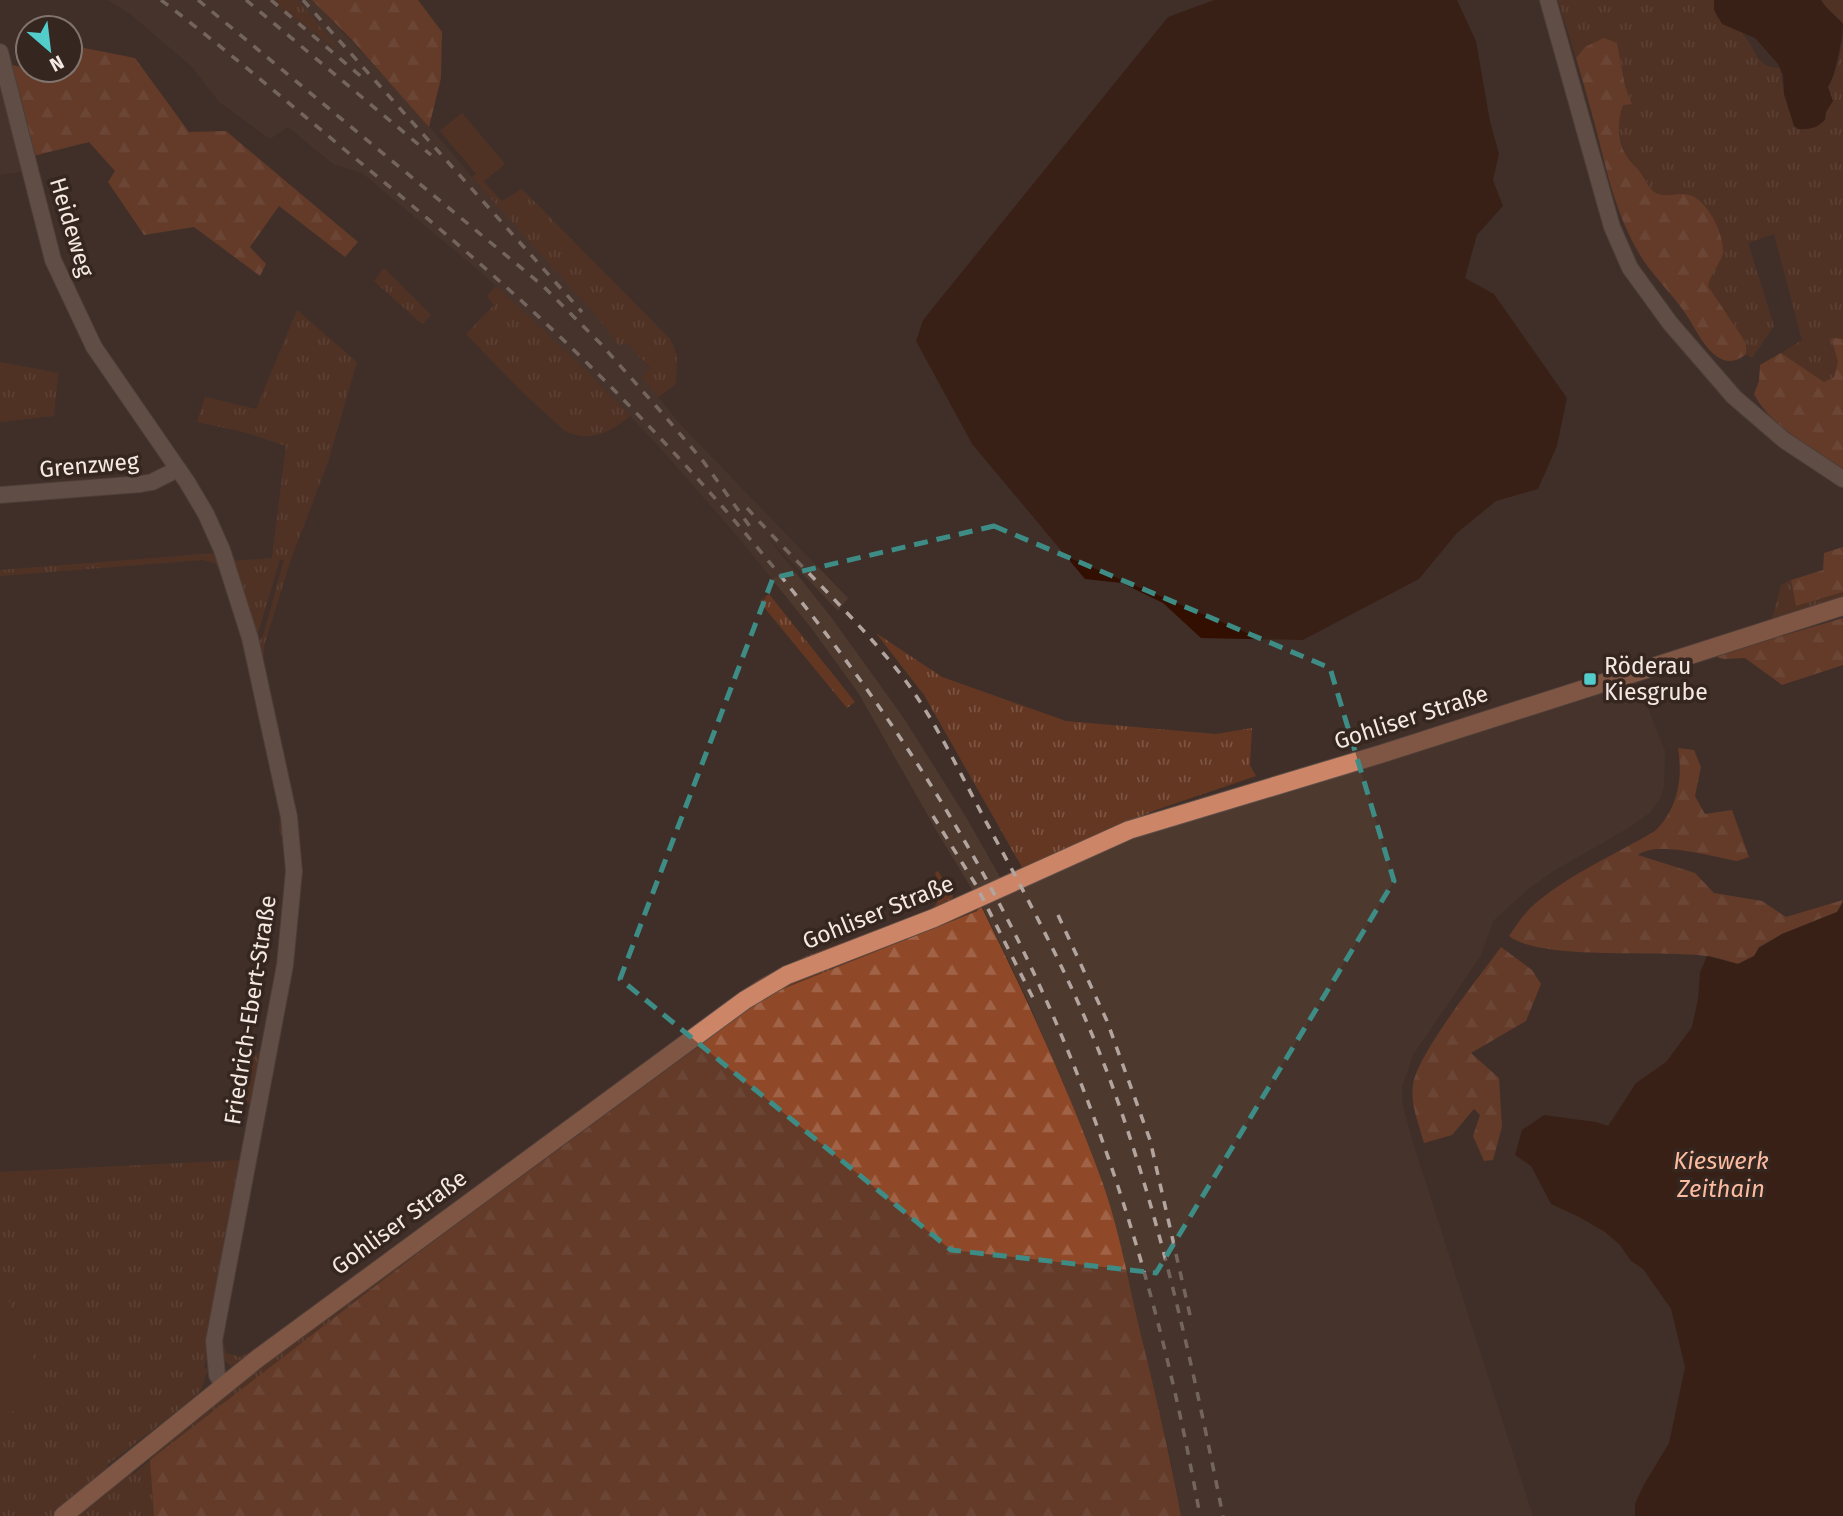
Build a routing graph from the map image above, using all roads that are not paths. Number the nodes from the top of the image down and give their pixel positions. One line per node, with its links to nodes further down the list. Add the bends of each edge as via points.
1 (1548, 0): 5 (street, via 1612,227 1630,268 1734,397 1784,440)
2 (0, 52): 3 (street, Heideweg, via 53,260 94,348)
3 (142, 416): 4 (street, Friedrich-Ebert-Straße)
4 (178, 469): 6 (street, Grenzweg, via 141,484); 8 (street, Friedrich-Ebert-Straße, via 214,530 252,645 294,853 280,999 214,1341 217,1376)
5 (1843, 479)
6 (0, 495)
7 (1843, 606): 8 (main road, Gohliser Straße, via 1129,830 952,910 787,975 745,1000)
8 (223, 1385): 9 (main road, Gohliser Straße)
9 (63, 1516)

